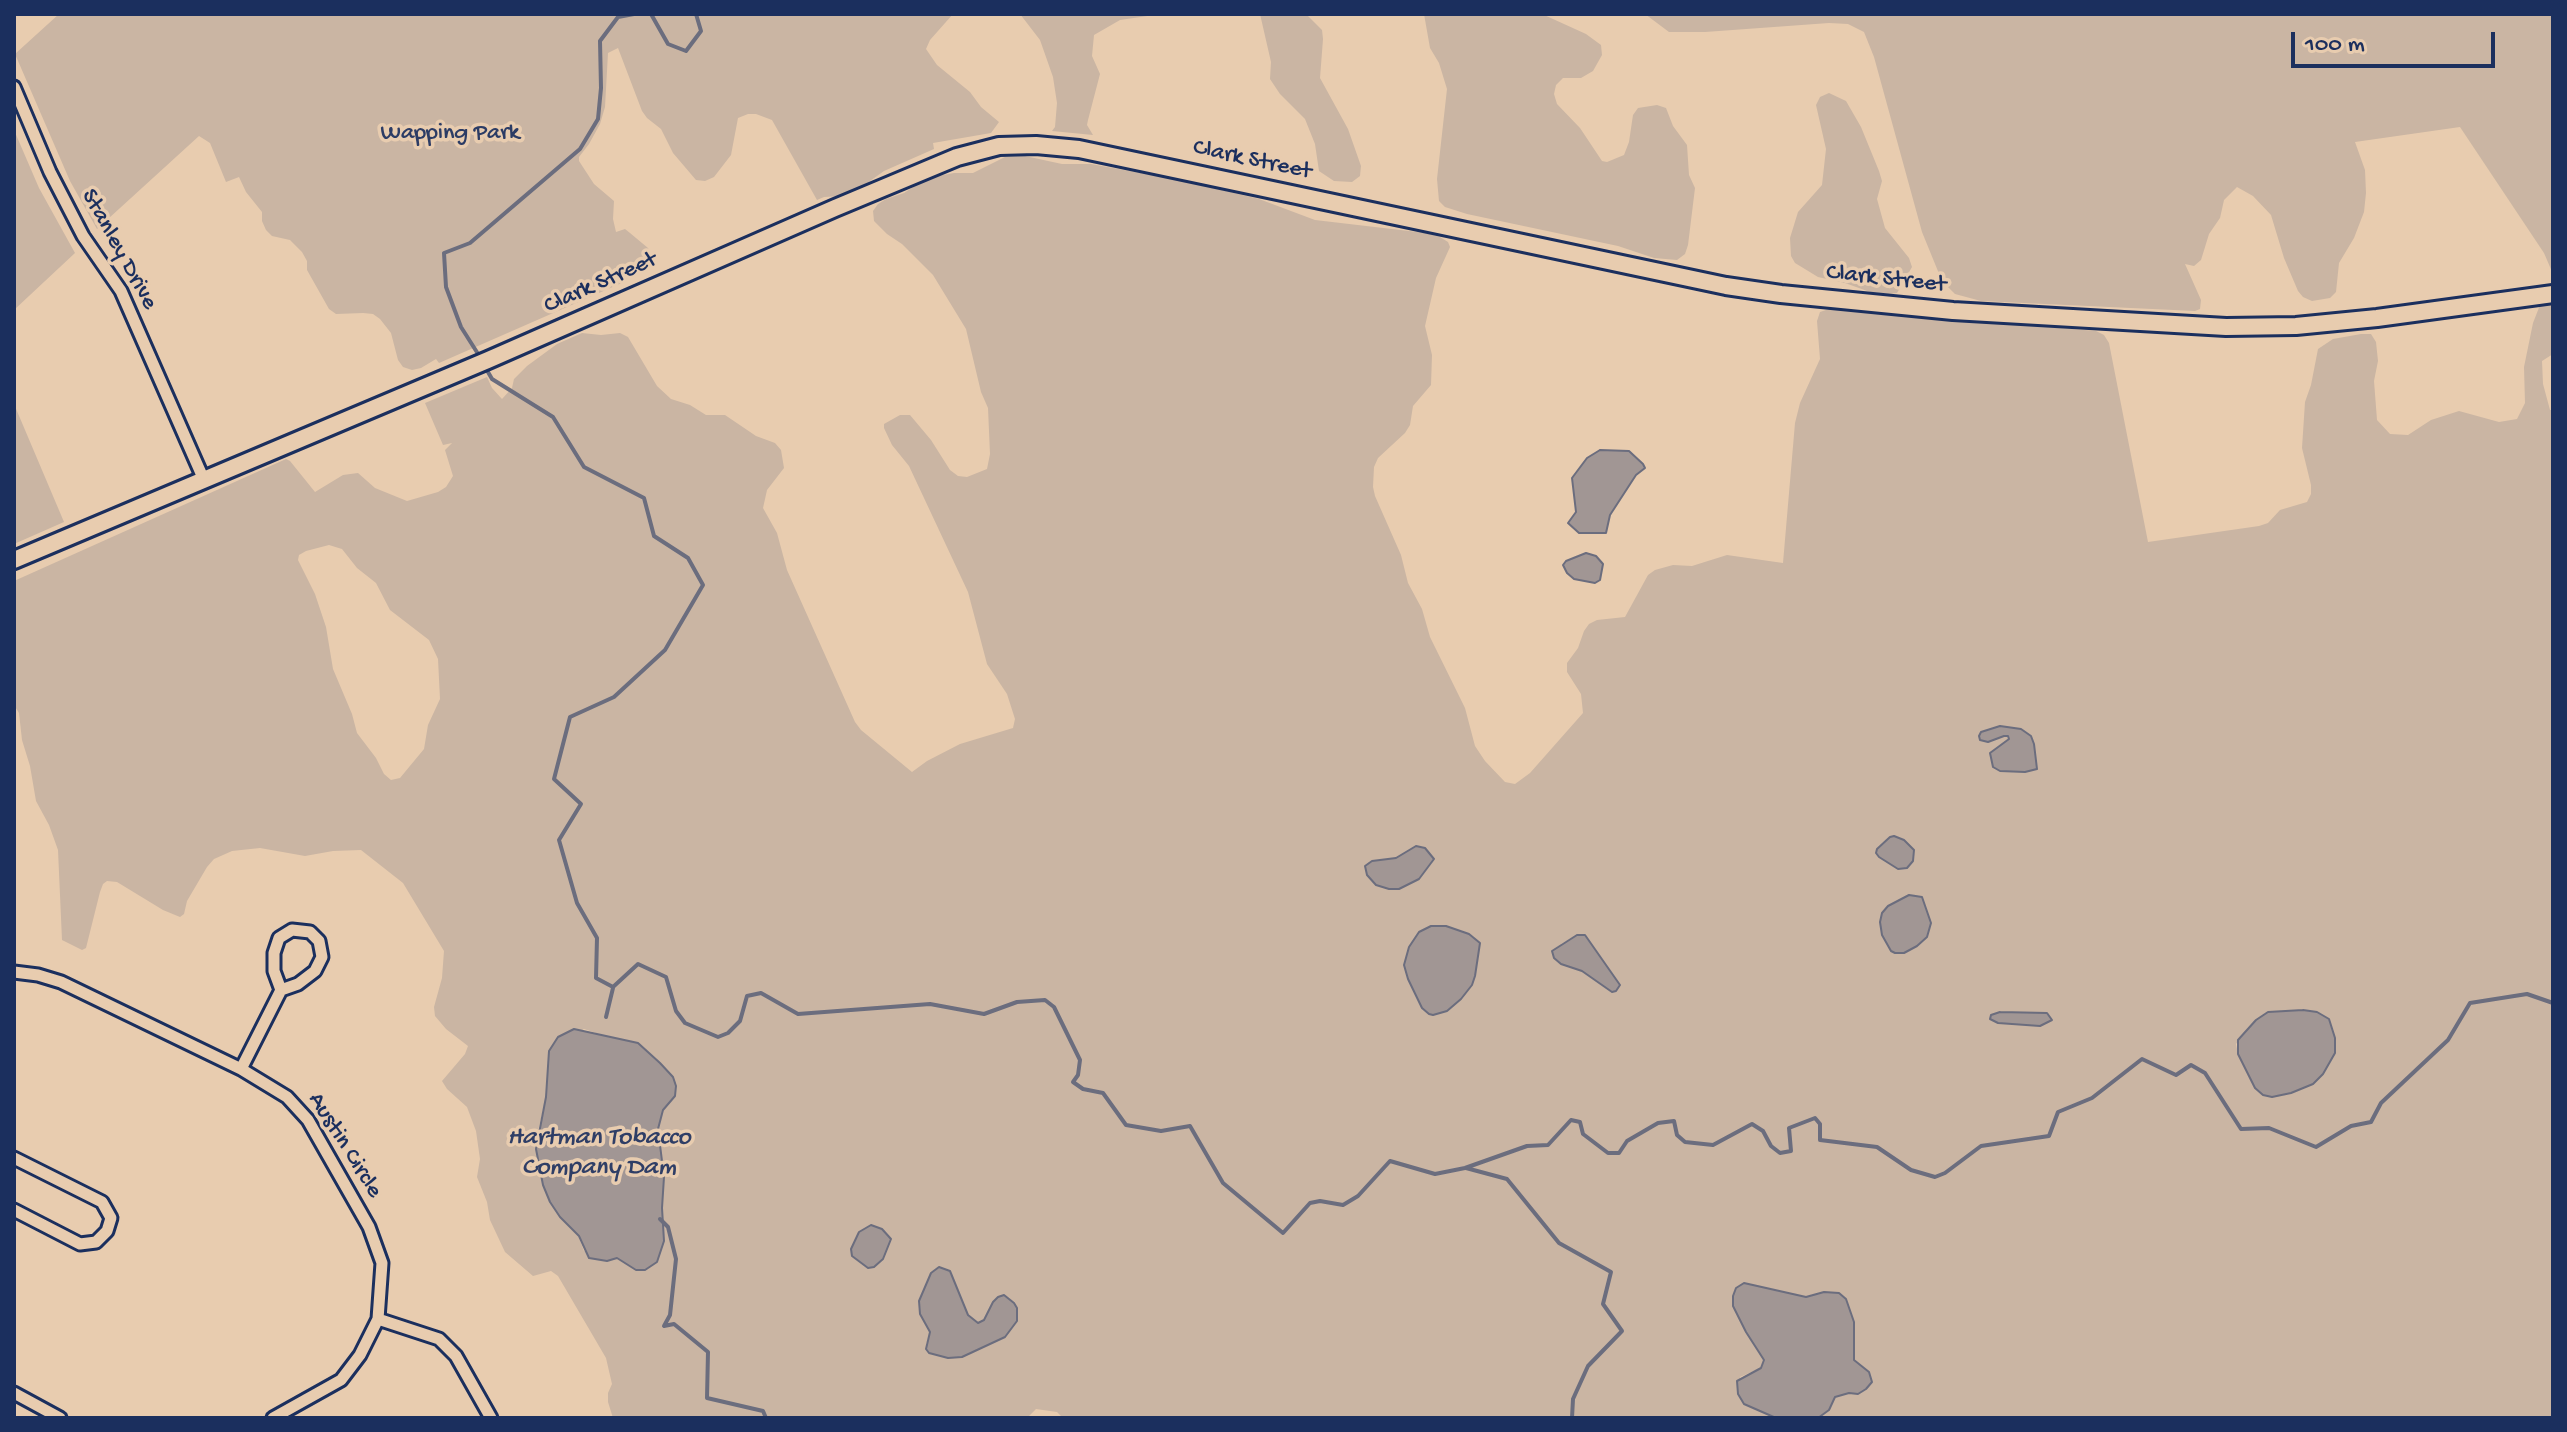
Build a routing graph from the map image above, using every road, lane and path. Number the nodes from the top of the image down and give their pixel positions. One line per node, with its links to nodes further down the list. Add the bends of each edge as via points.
1 (14, 87): 3 (street, Stanley Drive, via 63,198 121,291)
2 (2553, 294): 3 (main road, Clark Street, via 2296,326 1908,307 1726,286 1079,149 999,146 957,157 835,208)
3 (204, 480): 4 (main road, Clark Street)
4 (14, 560)
5 (14, 972): 7 (street, Austin Circle, via 61,982)
6 (281, 990): 6 (street, via 315,971 322,957 319,941 310,932 292,930 279,938 274,971); 7 (street)
7 (241, 1069): 10 (street, Austin Circle, via 287,1097 308,1120 369,1227 382,1263)
8 (14, 1158): 9 (street, via 102,1202 111,1218 96,1242 80,1244)
9 (14, 1210)
10 (378, 1319): 13 (street, Austin Circle, via 341,1380); 14 (street, via 439,1339 456,1356)
11 (14, 1393): 12 (street)
12 (60, 1418)
13 (273, 1418)
14 (491, 1418)

